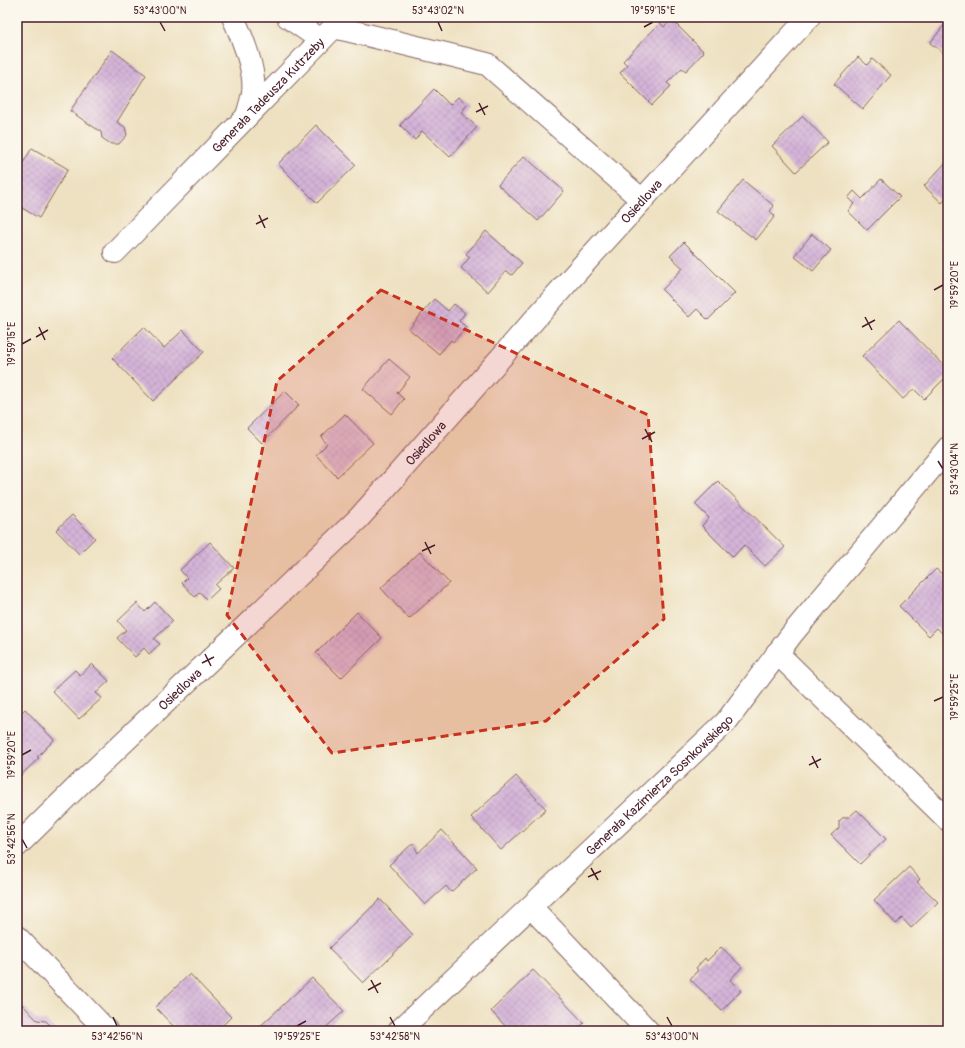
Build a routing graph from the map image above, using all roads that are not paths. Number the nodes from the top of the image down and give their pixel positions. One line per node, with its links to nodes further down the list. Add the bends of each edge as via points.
1 (233, 17): 5 (street, via 253,75 253,91)
2 (288, 17): 4 (street)
3 (809, 17): 6 (street, Osiedlowa)
4 (321, 40): 5 (street, Generała Tadeusza Kutrzeby); 6 (street, Generała Tadeusza Kutrzeby, via 334,27 487,64)
5 (247, 116): 7 (street, Generała Tadeusza Kutrzeby)
6 (642, 200): 11 (street, Osiedlowa, via 359,518)
7 (115, 252)
8 (948, 448): 9 (street, Generała Kazimierza Sosnkowskiego)
9 (777, 653): 10 (street); 12 (street, Generała Kazimierza Sosnkowskiego, via 726,722)
10 (948, 820)
11 (17, 846)
12 (531, 907): 15 (street, Generała Kazimierza Sosnkowskiego); 16 (street)
13 (17, 937): 14 (street)
14 (107, 1031)
15 (399, 1031)
16 (648, 1031)

